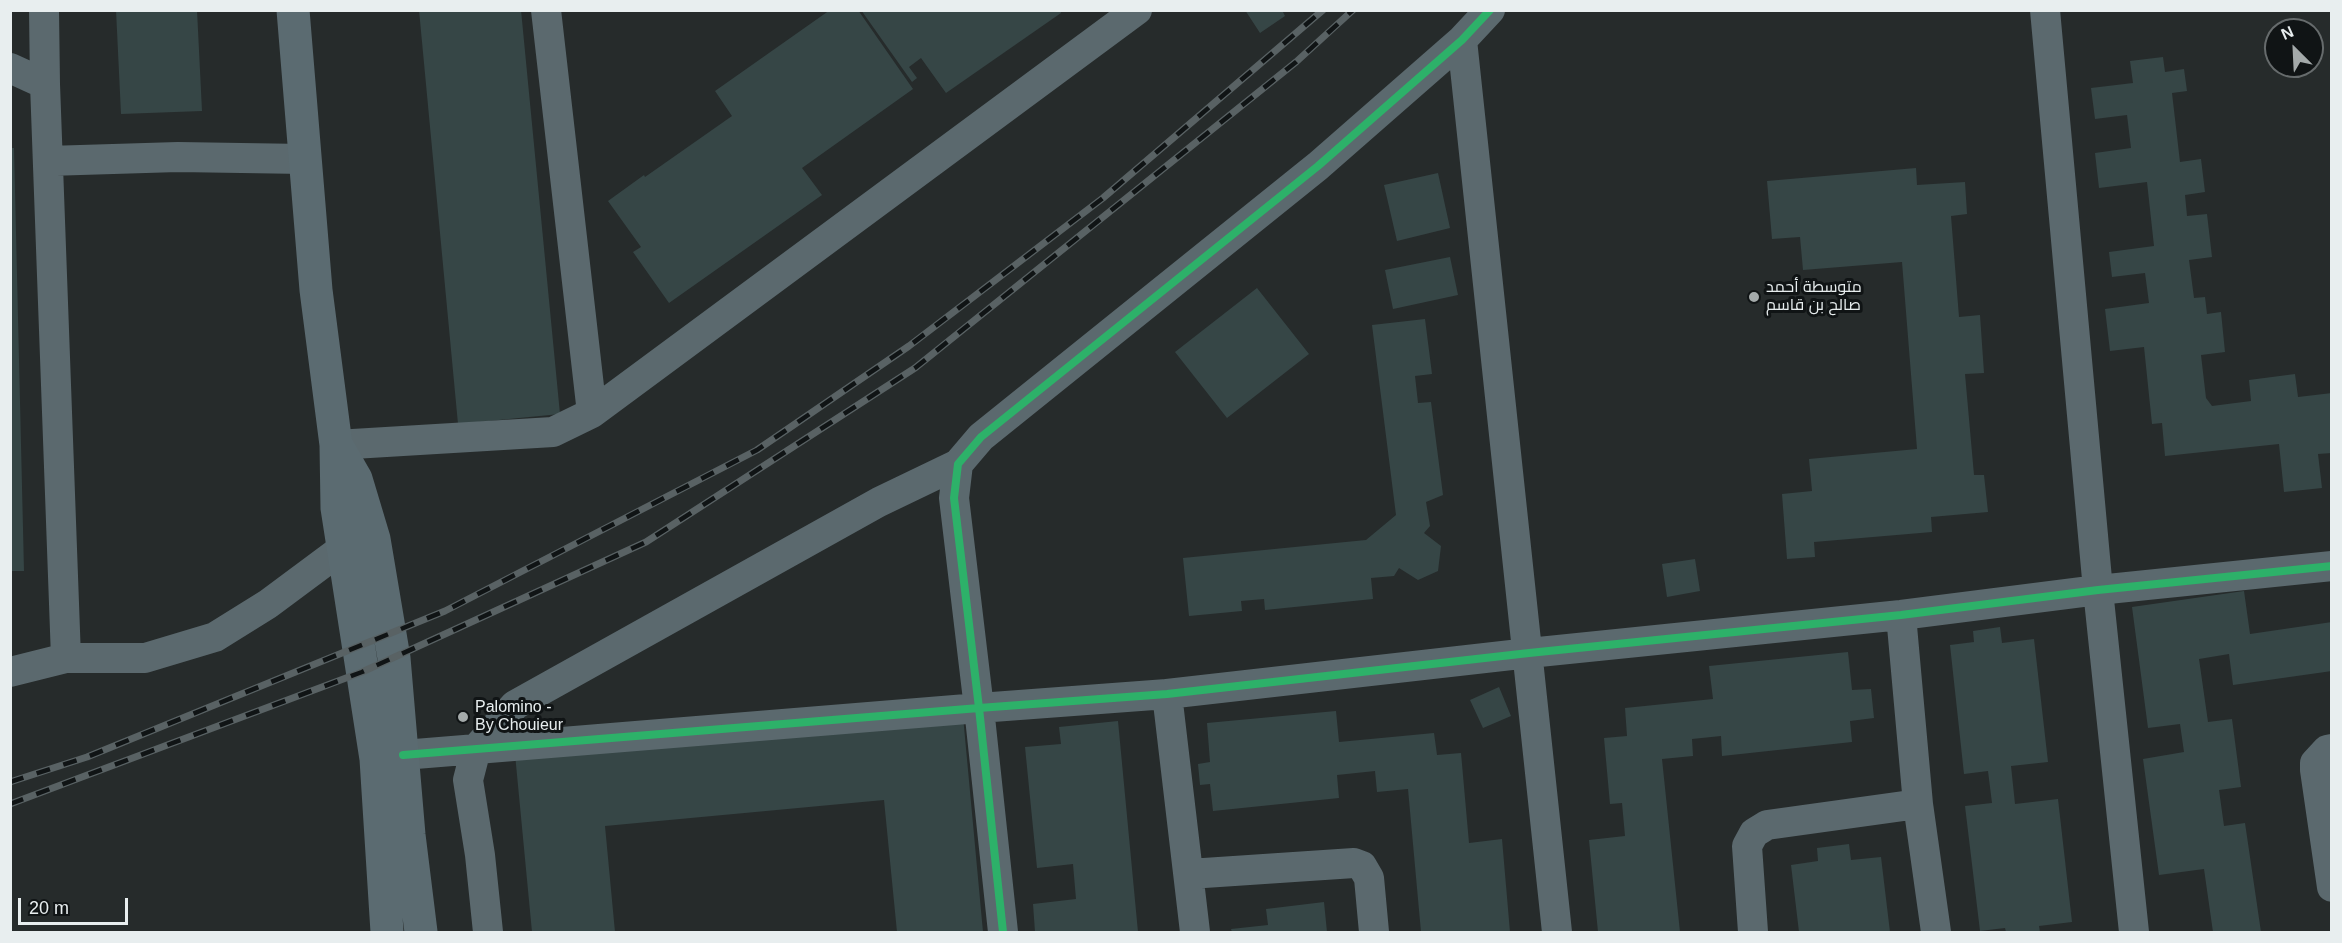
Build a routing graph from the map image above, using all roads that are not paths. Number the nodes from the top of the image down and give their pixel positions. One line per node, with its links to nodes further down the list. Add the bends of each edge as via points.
1 (45, 10): 9 (street)
2 (293, 10): 10 (main road)
3 (546, 10): 12 (street)
4 (1137, 10): 12 (street)
5 (1490, 10): 7 (street)
6 (2045, 10): 17 (street)
7 (1462, 40): 14 (street, via 1318,166 981,437); 19 (street)
8 (10, 68): 9 (street)
9 (45, 84): 11 (street)
10 (305, 159): 11 (street); 13 (main road, via 316,290)
11 (48, 161): 20 (street)
12 (592, 413): 13 (street, via 553,432)
13 (336, 445): 15 (main road); 26 (main road, via 356,479 374,539 394,658)
14 (958, 464): 23 (street, via 954,498); 24 (street, via 879,502 515,705)
15 (342, 549): 20 (street, via 268,604 215,637 145,658); 30 (main road, via 376,759)
16 (2331, 566): 17 (street)
17 (2098, 590): 18 (street); 39 (street)
18 (1901, 615): 19 (street); 27 (street)
19 (1528, 653): 22 (street); 36 (street)
20 (66, 658): 21 (street)
21 (10, 672)
22 (1167, 694): 23 (street); 28 (street)
23 (979, 708): 24 (street); 33 (street)
24 (476, 749): 26 (street); 32 (street, via 468,780)
25 (2331, 749): 29 (street, via 2315,763 2315,770)
26 (402, 755): 31 (main road)
27 (1918, 804): 37 (street, via 1767,825 1754,833 1747,846); 38 (street)
28 (1189, 874): 34 (street); 35 (street, via 1354,863 1362,866 1369,878)
29 (2331, 887)
30 (387, 933)
31 (421, 933)
32 (488, 933)
33 (1003, 933)
34 (1195, 933)
35 (1374, 933)
36 (1557, 933)
37 (1753, 933)
38 (1936, 933)
39 (2134, 933)

